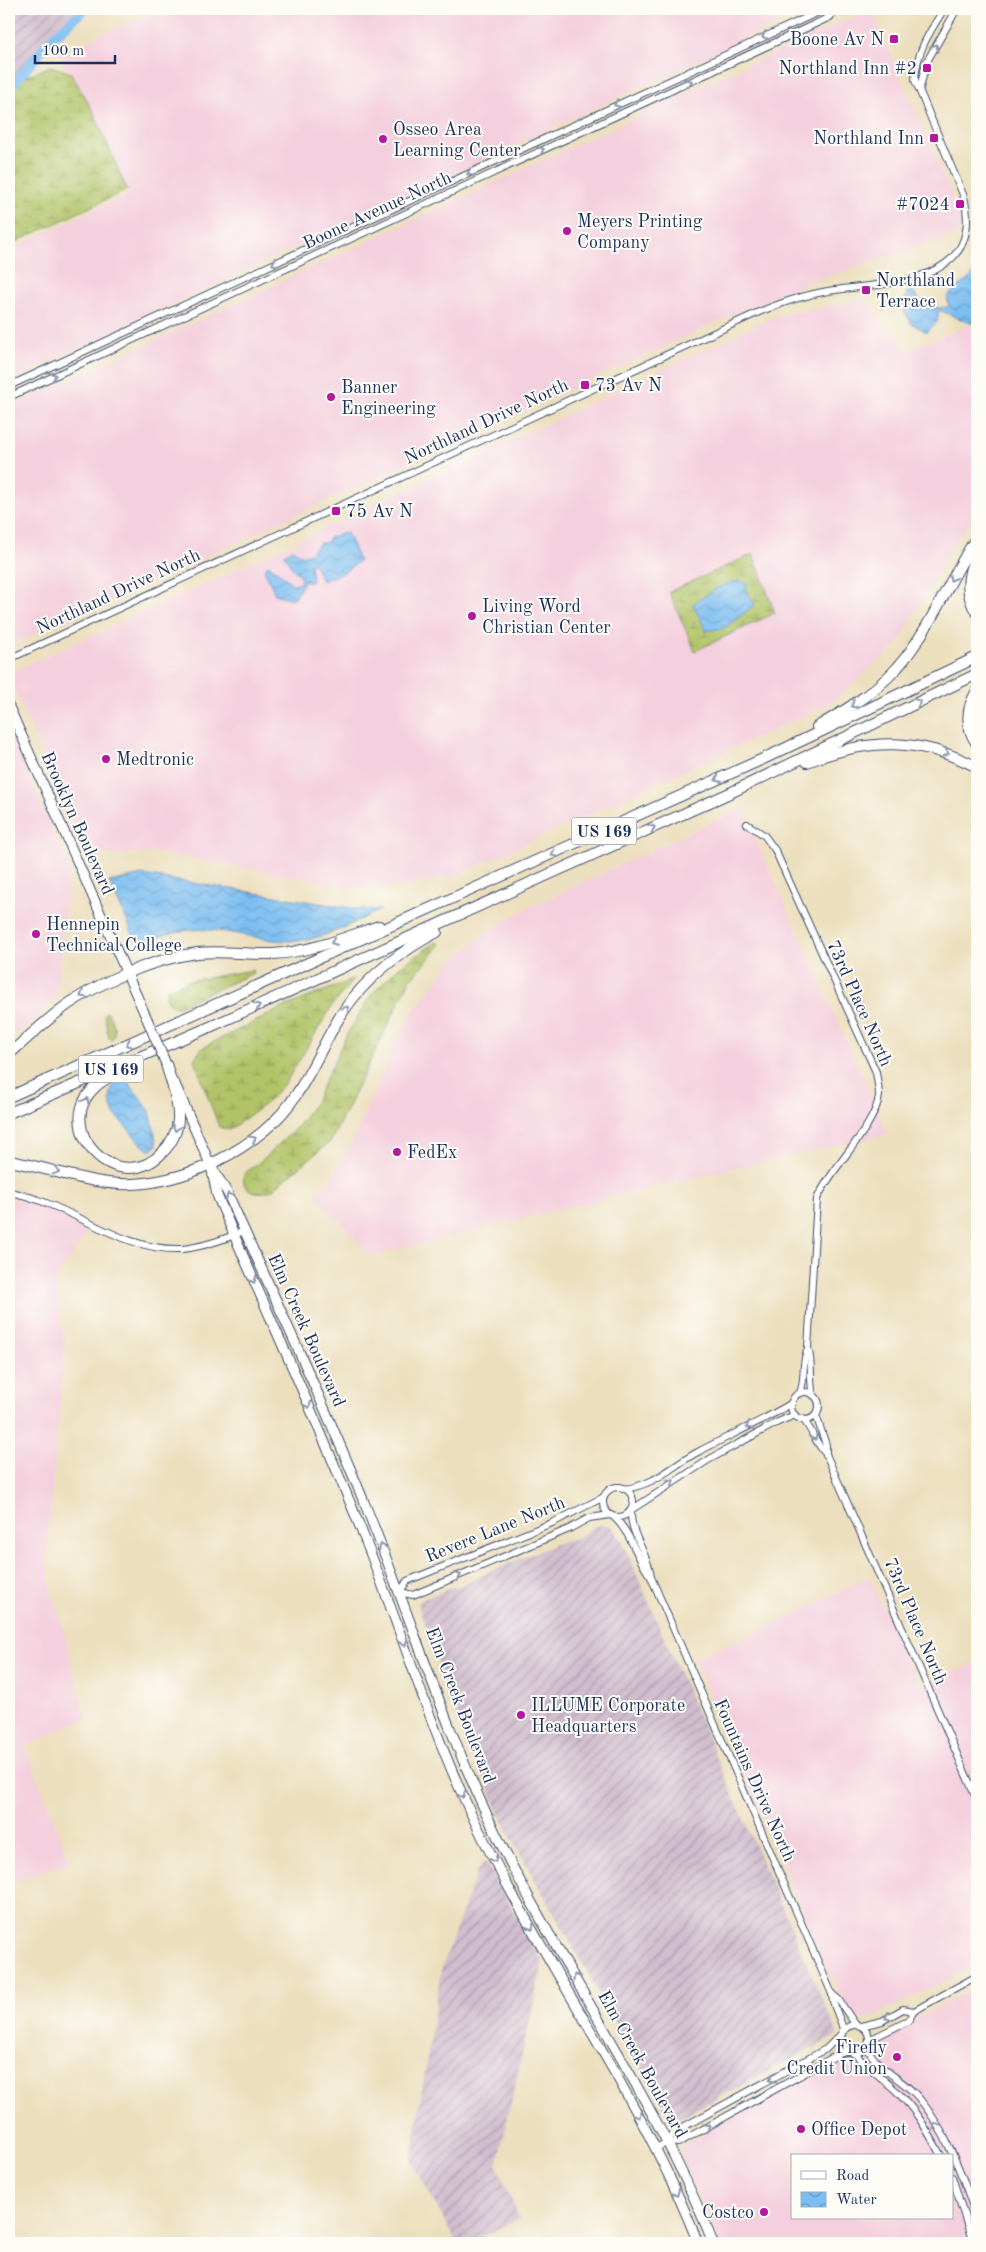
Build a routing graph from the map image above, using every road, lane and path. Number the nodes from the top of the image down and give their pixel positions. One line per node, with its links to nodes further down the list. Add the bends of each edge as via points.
1 (825, 9): 6 (street, Boone Avenue North, one-way to 6)
2 (835, 9): 7 (street, Boone Avenue North, one-way to 2, via 830,17)
3 (944, 9): 5 (street, Northland Drive North, via 917,60 915,80)
4 (957, 9): 5 (street, one-way to 4, via 926,63)
5 (920, 88): 12 (street, Northland Drive North, via 968,213 965,242 953,261 942,270 920,278 804,296 758,312)
6 (9, 386)
7 (9, 397)
8 (977, 537): 17 (highway, one-way to 17, via 922,633 893,672 861,700)
9 (977, 553): 10 (highway, via 968,583)
10 (977, 614)
11 (977, 657): 17 (highway, US 169)
12 (9, 659)
13 (977, 674): 19 (highway, US 169, one-way to 13)
14 (977, 691): 16 (highway, via 968,722)
15 (9, 707): 23 (main road, Brooklyn Boulevard)
16 (977, 744)
17 (763, 759): 22 (highway, US 169, one-way to 22)
18 (977, 767): 19 (highway, one-way to 18, via 828,754 878,744 928,748)
19 (732, 792): 21 (highway, US 169, one-way to 19)
20 (747, 824): 34 (street, 73rd Place North, via 764,834 775,850 876,1072 879,1095 874,1111 825,1182 817,1199)
21 (528, 884): 24 (highway, US 169, one-way to 21); 30 (highway, one-way to 21, via 274,1124 295,1097 344,1011 376,973 423,939)
22 (446, 903): 23 (highway, one-way to 23, via 312,948 272,954 197,953 165,959); 27 (highway, US 169, one-way to 27)
23 (127, 974): 25 (highway, one-way to 25, via 69,1004); 26 (main road, Brooklyn Boulevard, bridge)
24 (212, 1026): 26 (highway, one-way to 24, via 178,1119 172,1141 157,1158 141,1166 123,1168 109,1164 91,1150 83,1133 81,1112 95,1087 122,1070); 28 (highway, US 169)
25 (9, 1054)
26 (166, 1064): 30 (main road, Elm Creek Boulevard)
27 (9, 1097)
28 (9, 1113)
29 (9, 1161): 30 (highway, one-way to 30, via 120,1184 163,1180)
30 (210, 1164): 32 (main road, Elm Creek Boulevard, one-way to 30, via 228,1192); 33 (main road, Elm Creek Boulevard, via 217,1195)
31 (9, 1192): 33 (street, via 50,1203 147,1246 198,1247)
32 (244, 1231): 33 (street); 47 (main road, Elm Creek Boulevard, one-way to 32, via 328,1415)
33 (234, 1235): 57 (main road, Elm Creek Boulevard, one-way to 57, via 361,1528 436,1732 468,1807 507,1885)
34 (808, 1348): 35 (street, 73rd Place North, via 804,1355 804,1382); 36 (street, 73rd Place North)
35 (800, 1393): 36 (street); 37 (street)
36 (813, 1395): 39 (street, via 818,1402)
37 (792, 1402): 38 (street); 42 (street, one-way to 42, via 649,1483)
38 (795, 1415): 40 (street); 44 (street, one-way to 38, via 710,1458)
39 (816, 1415): 40 (street); 41 (street, 73rd Place North)
40 (803, 1419): 41 (street, 73rd Place North, one-way to 41)
41 (826, 1454): 48 (street, 73rd Place North)
42 (624, 1489): 43 (street, via 614,1488); 44 (street, via 631,1496)
43 (604, 1497): 45 (street, via 604,1507); 47 (street, Revere Lane North, via 552,1523 407,1581)
44 (631, 1510): 45 (street, via 623,1516); 46 (street, Fountains Drive North, via 631,1524 650,1566)
45 (612, 1516): 46 (street, Fountains Drive North, via 623,1525); 47 (street, Revere Lane North, one-way to 45, via 413,1595 589,1518)
46 (651, 1577): 50 (street, Fountains Drive North)
47 (400, 1592): 56 (main road, Elm Creek Boulevard, one-way to 47, via 496,1833 446,1721)
48 (977, 1800)
49 (977, 1976): 51 (street)
50 (832, 1994): 52 (street, Fountains Drive North); 53 (street, Fountains Drive North)
51 (914, 2011): 52 (street, one-way to 52, via 902,2009 882,2021); 54 (street, via 908,2021)
52 (858, 2025): 53 (street); 54 (street, via 867,2032)
53 (842, 2032): 55 (street, via 841,2042); 56 (street, one-way to 56, via 826,2050 674,2132)
54 (868, 2043): 55 (street, via 861,2051); 59 (street, one-way to 54, via 926,2107 871,2056)
55 (851, 2052): 56 (street, one-way to 55, via 678,2143 839,2054); 58 (street, via 901,2096)
56 (668, 2142): 57 (street); 64 (main road, Elm Creek Boulevard)
57 (656, 2148): 63 (main road, Elm Creek Boulevard, one-way to 63)
58 (940, 2154)
59 (952, 2154)
60 (954, 2158): 62 (street, one-way to 60)
61 (954, 2183): 65 (street)
62 (977, 2218)
63 (698, 2243)
64 (713, 2243)
65 (973, 2243)

